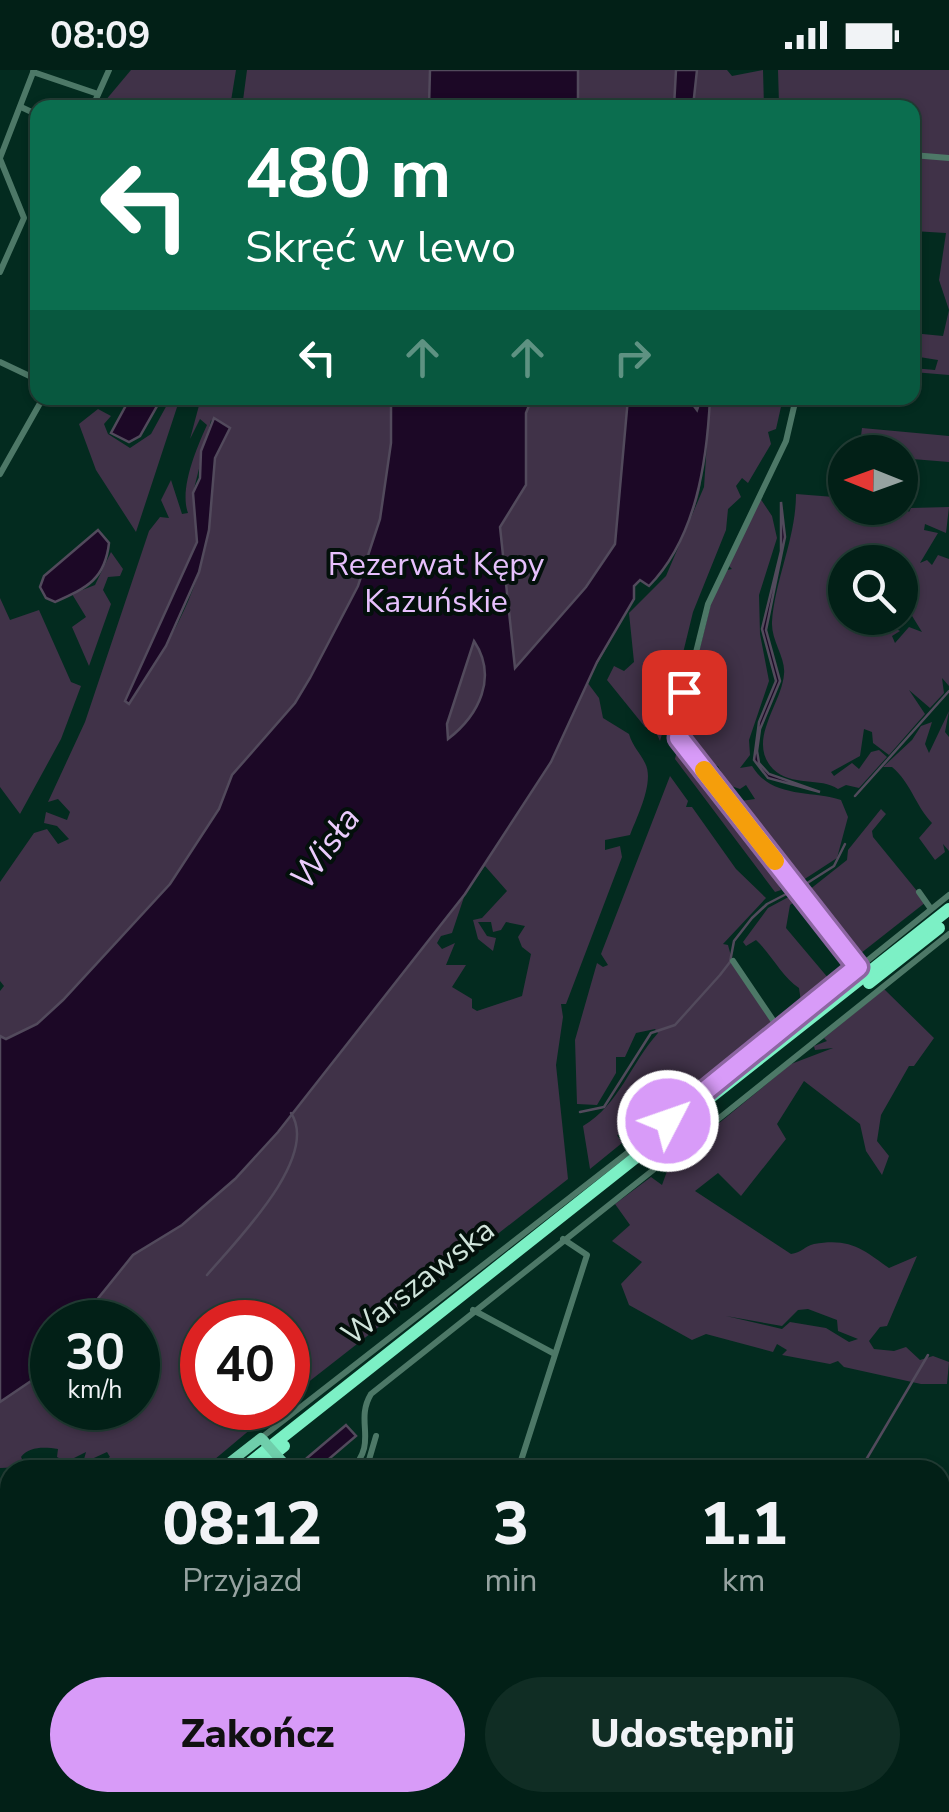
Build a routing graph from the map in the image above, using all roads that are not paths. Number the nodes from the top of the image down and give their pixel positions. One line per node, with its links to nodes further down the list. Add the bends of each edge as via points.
1 (109, 70): 3 (street)
2 (33, 71): 3 (street); 5 (street)
3 (98, 94): 4 (street)
4 (95, 100)
5 (21, 107): 6 (street); 8 (street)
6 (30, 111)
7 (920, 155): 9 (street)
8 (0, 158): 10 (street, via 24,218)
9 (949, 158)
10 (0, 272)
11 (0, 362): 12 (street)
12 (30, 376)
13 (39, 405): 15 (street)
14 (794, 405): 23 (street, via 786,441 708,604 677,732)
15 (0, 474)
16 (920, 892): 18 (street)
17 (949, 895): 18 (street)
18 (932, 908): 23 (street)
19 (949, 909): 25 (highway)
20 (949, 920): 25 (highway)
21 (949, 934): 25 (street)
22 (733, 961): 24 (street)
23 (858, 967): 24 (street)
24 (779, 1029): 25 (street)
25 (677, 1131)
26 (657, 1147): 27 (street); 31 (street, Warszawska); 33 (highway); 34 (highway)
27 (563, 1239): 28 (street); 29 (street, via 587,1256)
28 (473, 1310): 29 (street); 36 (street, via 371,1394)
29 (553, 1353): 38 (street)
30 (376, 1436): 37 (street)
31 (262, 1440): 32 (main road, Warszawska); 35 (main road, bridge)
32 (234, 1460)
33 (254, 1460)
34 (267, 1460)
35 (282, 1460)
36 (360, 1460)
37 (371, 1460)
38 (521, 1460)

